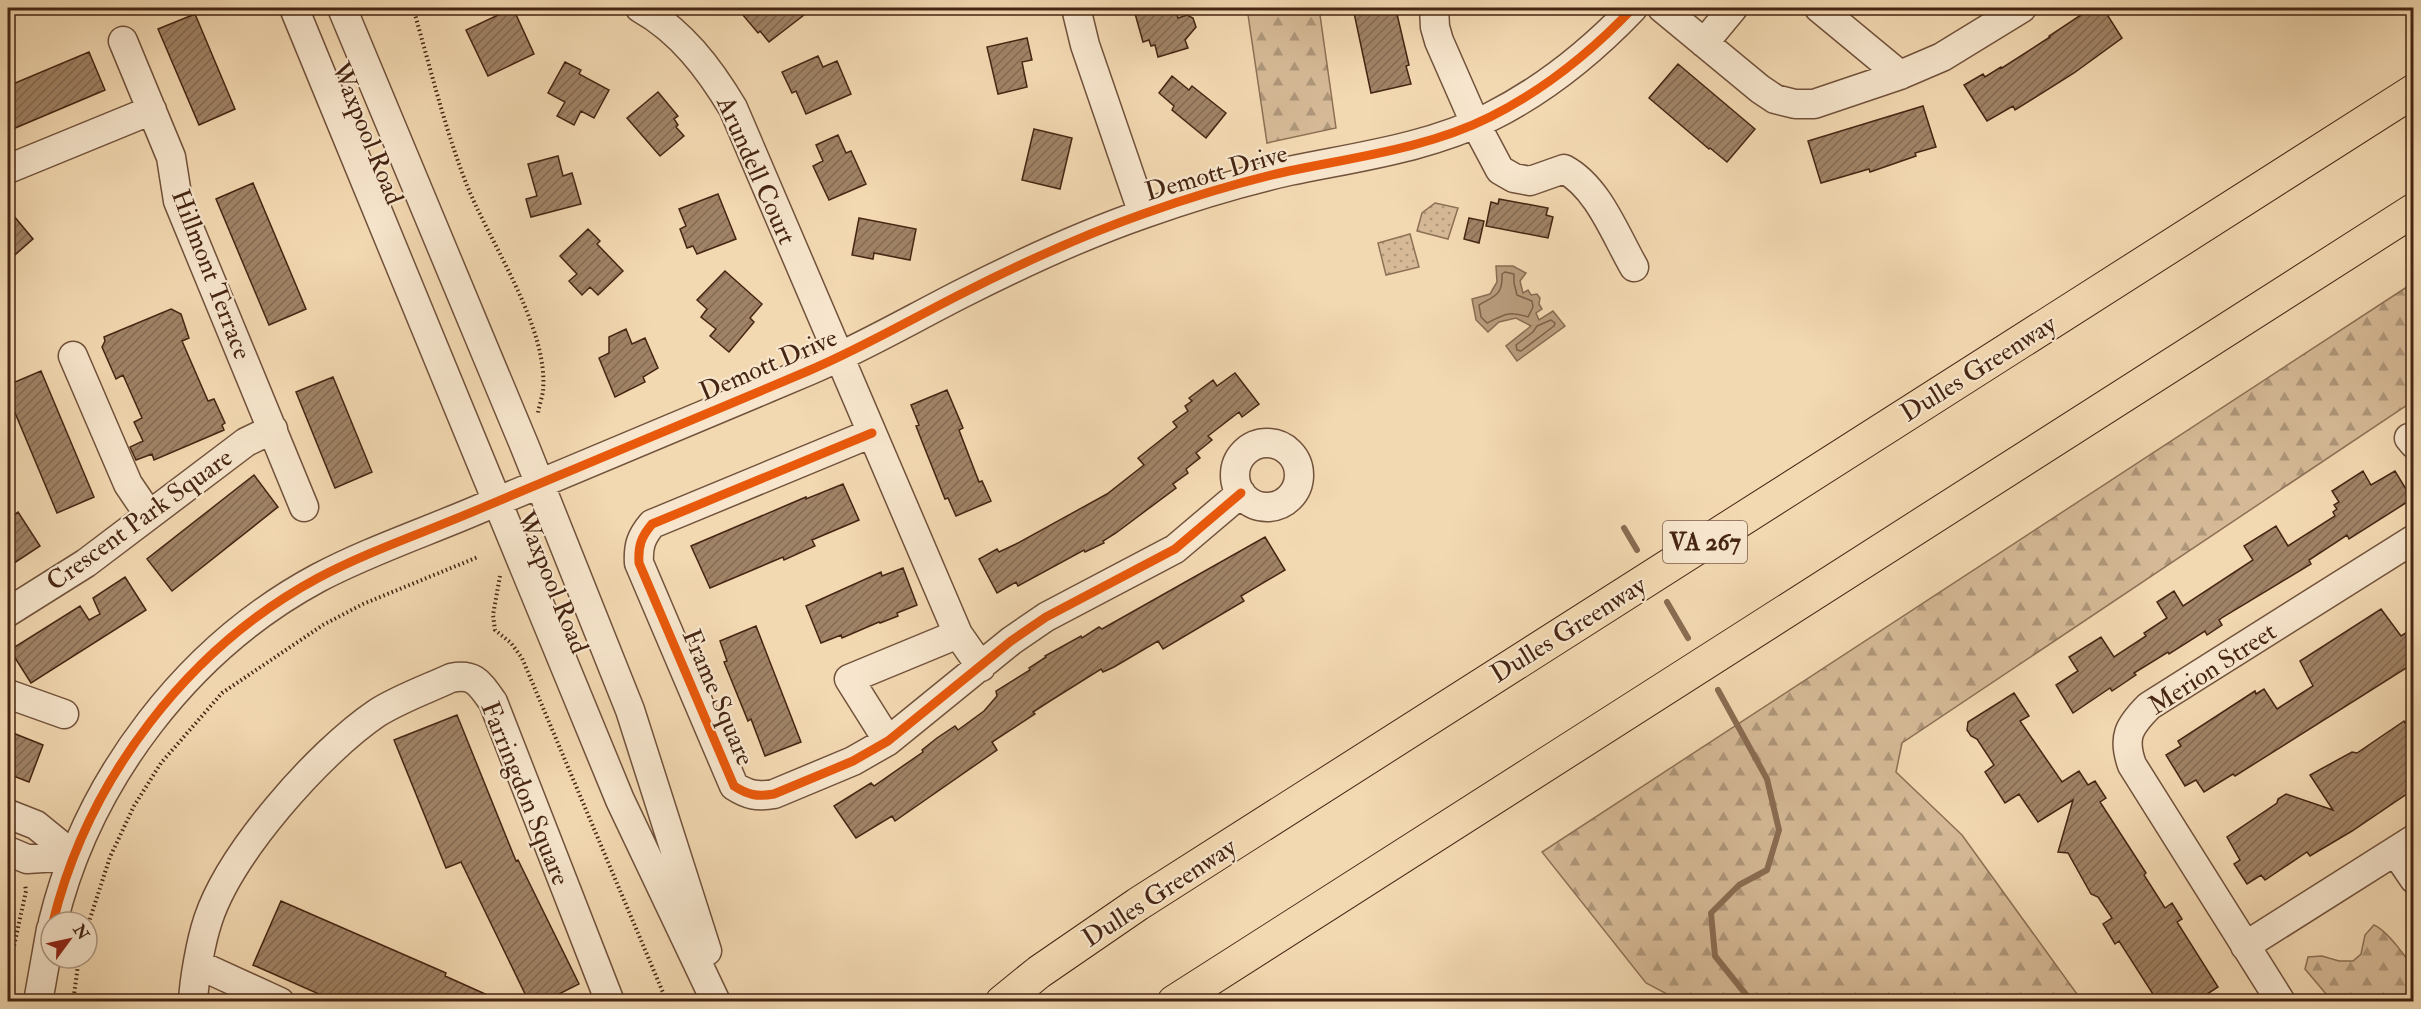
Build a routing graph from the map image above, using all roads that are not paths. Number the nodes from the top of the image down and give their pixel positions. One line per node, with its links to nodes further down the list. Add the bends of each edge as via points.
1 (294, 8): 27 (street, Waxpool Road)
2 (342, 8): 25 (street, Waxpool Road)
3 (639, 8): 22 (street, Arundell Court, via 680,38 700,59 733,108)
4 (1076, 8): 19 (street)
5 (1434, 8): 16 (street, via 1439,41)
6 (1633, 8): 16 (street, Demott Drive, via 1611,31 1552,78)
7 (1662, 8): 12 (street)
8 (1733, 8): 12 (street)
9 (1819, 8): 13 (street)
10 (2022, 8): 13 (street, via 1942,57)
11 (123, 41): 15 (street, Hillmont Terrace)
12 (1704, 43): 13 (street, via 1775,99 1795,104 1814,104)
13 (1900, 75)
14 (2414, 91): 52 (highway, Dulles Greenway / VA 267, via 1138,904)
15 (152, 110): 17 (street); 23 (street, Hillmont Terrace, via 171,157 178,201)
16 (1475, 123): 19 (street, Demott Drive, via 1417,143 1238,184); 20 (street, via 1500,170 1514,178 1530,180 1564,169 1578,177 1599,205)
17 (8, 169)
18 (2414, 210): 53 (highway)
19 (1143, 214): 22 (street, Demott Drive, via 1026,262)
20 (1634, 267)
21 (73, 356): 29 (street, via 128,484)
22 (839, 357): 24 (street, Arundell Court); 25 (street, Demott Drive)
23 (273, 429): 28 (street, Hillmont Terrace); 29 (street, Crescent Park Square, via 246,442)
24 (872, 433): 32 (street, Arundell Court); 36 (street, Frame Square, via 652,524 638,548 639,562 734,786 746,794 774,794 853,761)
25 (539, 483): 27 (street, Demott Drive); 51 (street, Waxpool Road, via 630,710)
26 (1241, 493): 33 (street, Frame Square, via 1175,549 1046,617)
27 (498, 501): 40 (street, Demott Drive, via 357,558 314,580 220,647 186,680 126,755); 50 (street, Waxpool Road, via 620,800)
28 (304, 507)
29 (149, 515): 31 (street, Crescent Park Square, via 86,563)
30 (2414, 539): 43 (street, Merion Street, via 2149,706 2127,735 2132,765)
31 (8, 612)
32 (958, 634): 33 (street, Arundell Court); 36 (street, via 849,679)
33 (981, 667): 36 (street, Frame Square)
34 (8, 694): 35 (street)
35 (64, 714)
36 (888, 741)
37 (8, 814): 40 (street, via 36,825)
38 (2404, 845): 41 (street); 43 (street)
39 (8, 851): 40 (street, via 27,859)
40 (74, 855): 42 (street, Demott Drive)
41 (2414, 879)
42 (57, 910)
43 (2245, 946): 54 (street, Merion Street)
44 (198, 965): 47 (street, Farringdon Square); 48 (street); 49 (street, Farringdon Square, via 208,921 229,876 316,764 378,712 463,676 478,681 493,702)
45 (44, 970): 46 (street)
46 (38, 1002)
47 (193, 1002)
48 (280, 1002)
49 (610, 1002)
50 (716, 1002)
51 (722, 1002)
52 (1002, 1002)
53 (1174, 1002)
54 (2281, 1002)

